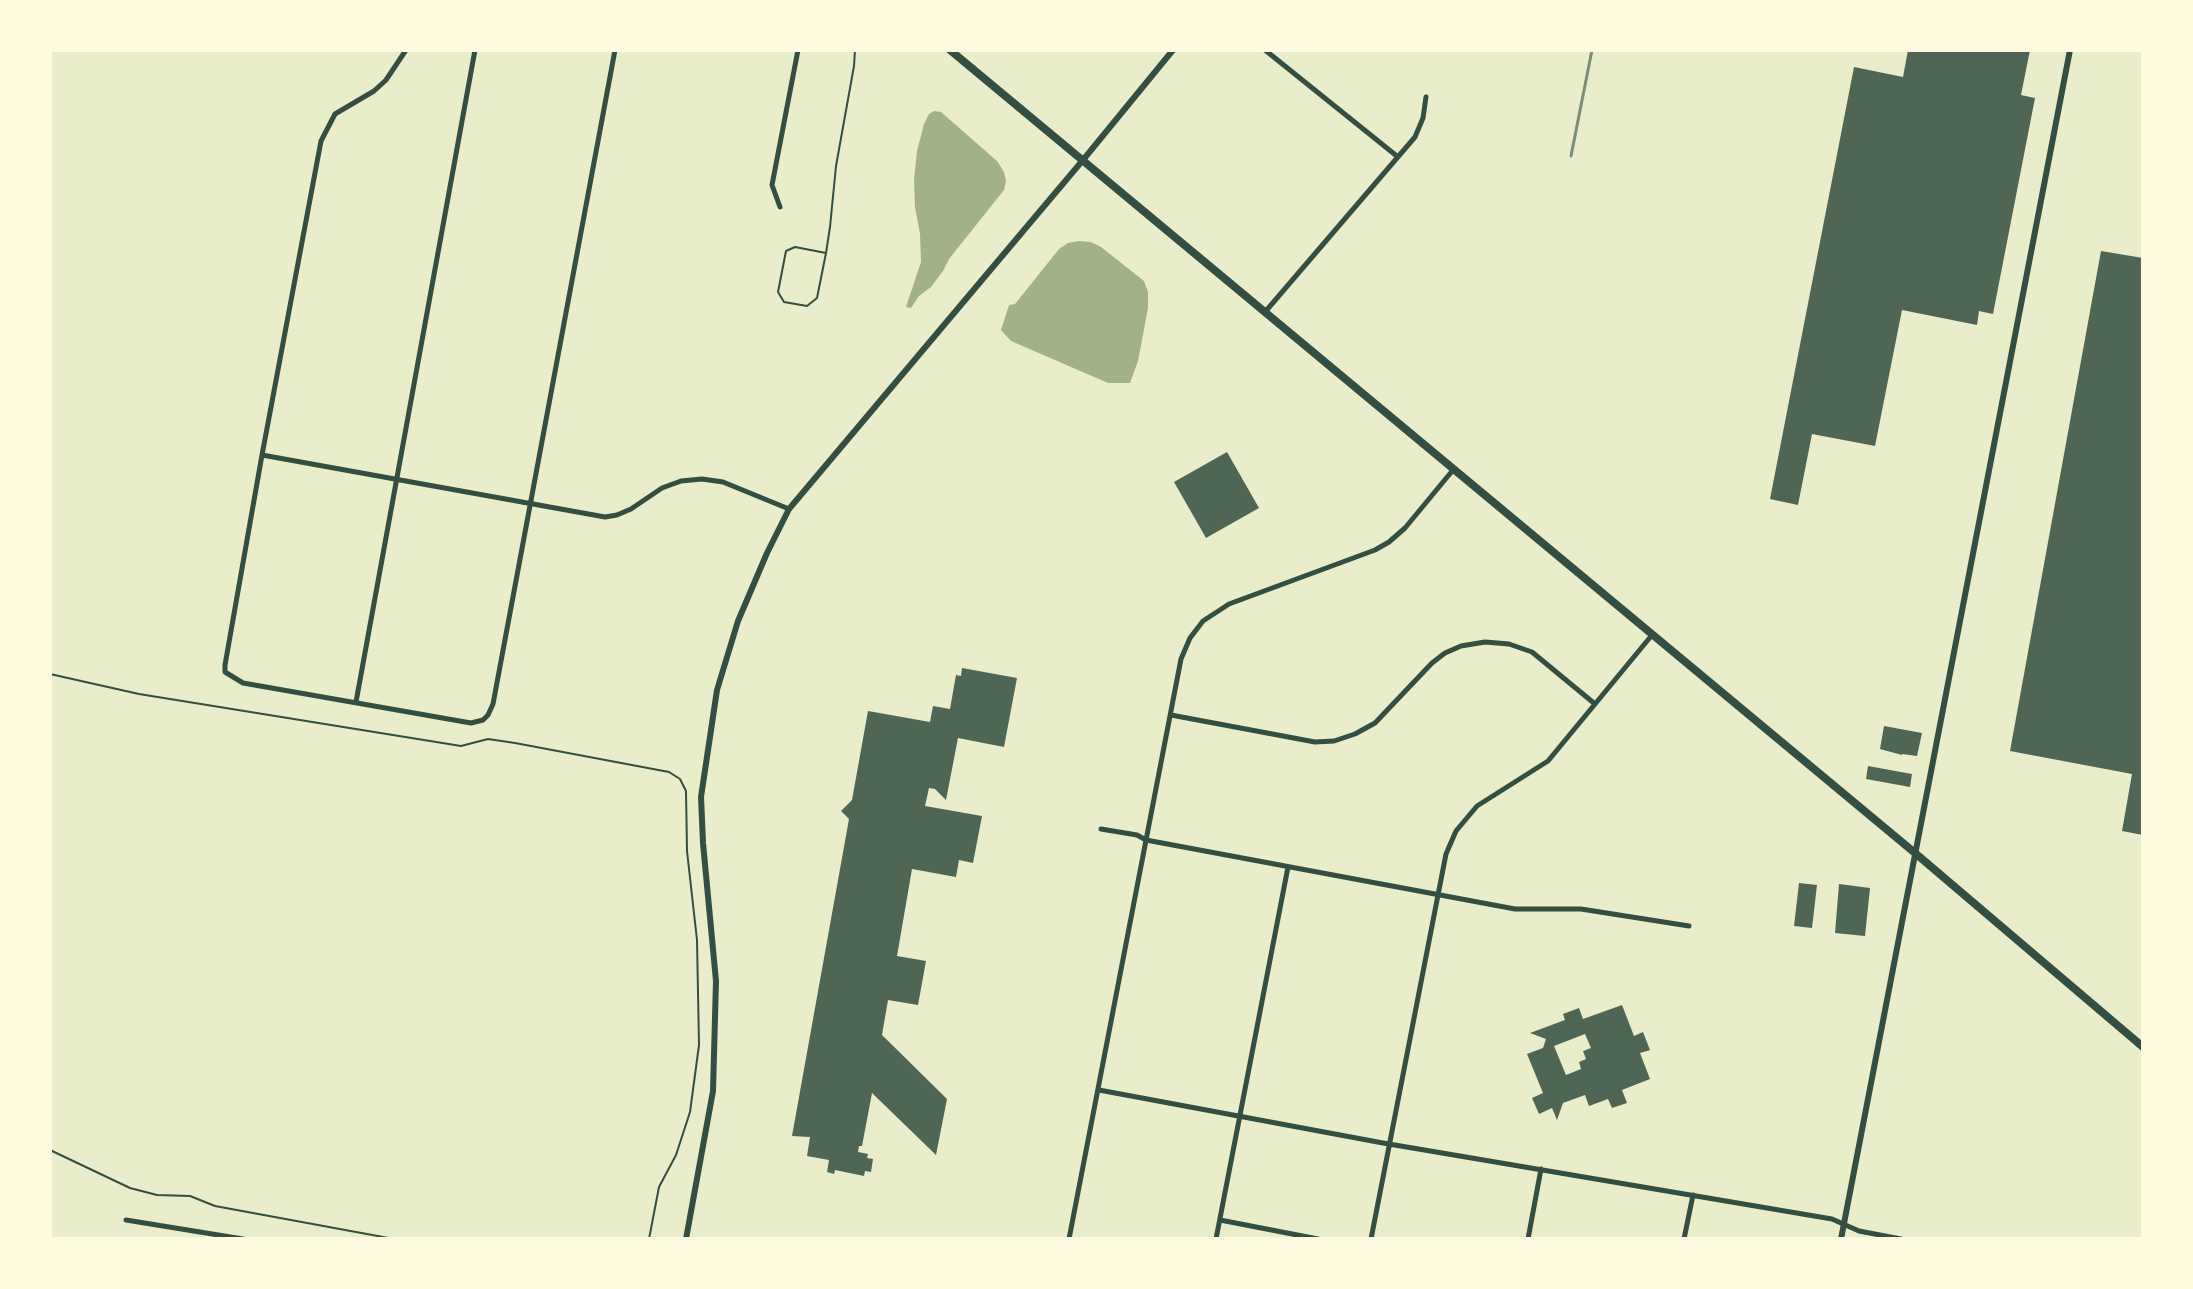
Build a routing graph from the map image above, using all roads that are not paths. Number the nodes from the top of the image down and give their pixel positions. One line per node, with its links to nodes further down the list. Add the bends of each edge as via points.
1 (406, 50): 16 (street, via 374,91 335,114 321,141)
2 (475, 50): 18 (street)
3 (615, 50): 19 (street)
4 (798, 50): 13 (street, via 772,185)
5 (855, 50): 14 (lane)
6 (950, 50): 12 (highway)
7 (1173, 50): 12 (street)
8 (1265, 50): 11 (street)
9 (2070, 50): 27 (street)
10 (1426, 97): 11 (street, via 1415,137)
11 (1398, 157): 15 (street)
12 (1083, 160): 15 (highway); 20 (street)
13 (780, 207)
14 (826, 253): 14 (lane, via 817,298 807,306 784,302 778,292 786,251 795,247)
15 (1265, 313): 17 (highway)
16 (262, 455): 18 (street); 22 (street, via 225,672 243,683)
17 (1453, 470): 21 (highway); 24 (street, via 1389,542 1229,604 1203,621 1181,659)
18 (396, 480): 19 (street); 22 (street)
19 (531, 504): 20 (street, via 617,515 662,488 702,479 723,482); 22 (street, via 488,715 471,723)
20 (789, 509): 43 (street, via 738,621 717,690 701,797 716,981 713,1091)
21 (1652, 635): 23 (street); 27 (highway)
22 (356, 702)
23 (1595, 704): 24 (street, via 1532,652 1485,642 1445,653 1375,723 1334,741); 29 (street, via 1548,761 1477,806 1456,831)
24 (1171, 715): 26 (street)
25 (1101, 829): 26 (street)
26 (1146, 840): 28 (street); 32 (street)
27 (1915, 853): 31 (highway); 39 (street)
28 (1288, 867): 29 (street); 33 (street)
29 (1439, 894): 30 (street, via 1515,909 1595,910); 34 (street)
30 (1689, 926)
31 (2143, 1047)
32 (1099, 1090): 33 (street); 44 (street)
33 (1240, 1115): 34 (street); 38 (street)
34 (1390, 1144): 35 (street); 47 (street)
35 (1541, 1169): 36 (street); 48 (street)
36 (1693, 1195): 39 (street); 49 (street)
37 (126, 1220): 40 (street)
38 (1220, 1220): 45 (street); 46 (street)
39 (1844, 1224): 50 (street); 51 (street)
40 (183, 1229): 41 (street); 42 (street)
41 (181, 1239)
42 (243, 1239)
43 (686, 1239)
44 (1069, 1239)
45 (1216, 1239)
46 (1318, 1239)
47 (1371, 1239)
48 (1528, 1239)
49 (1684, 1239)
50 (1841, 1239)
51 (1901, 1239)

